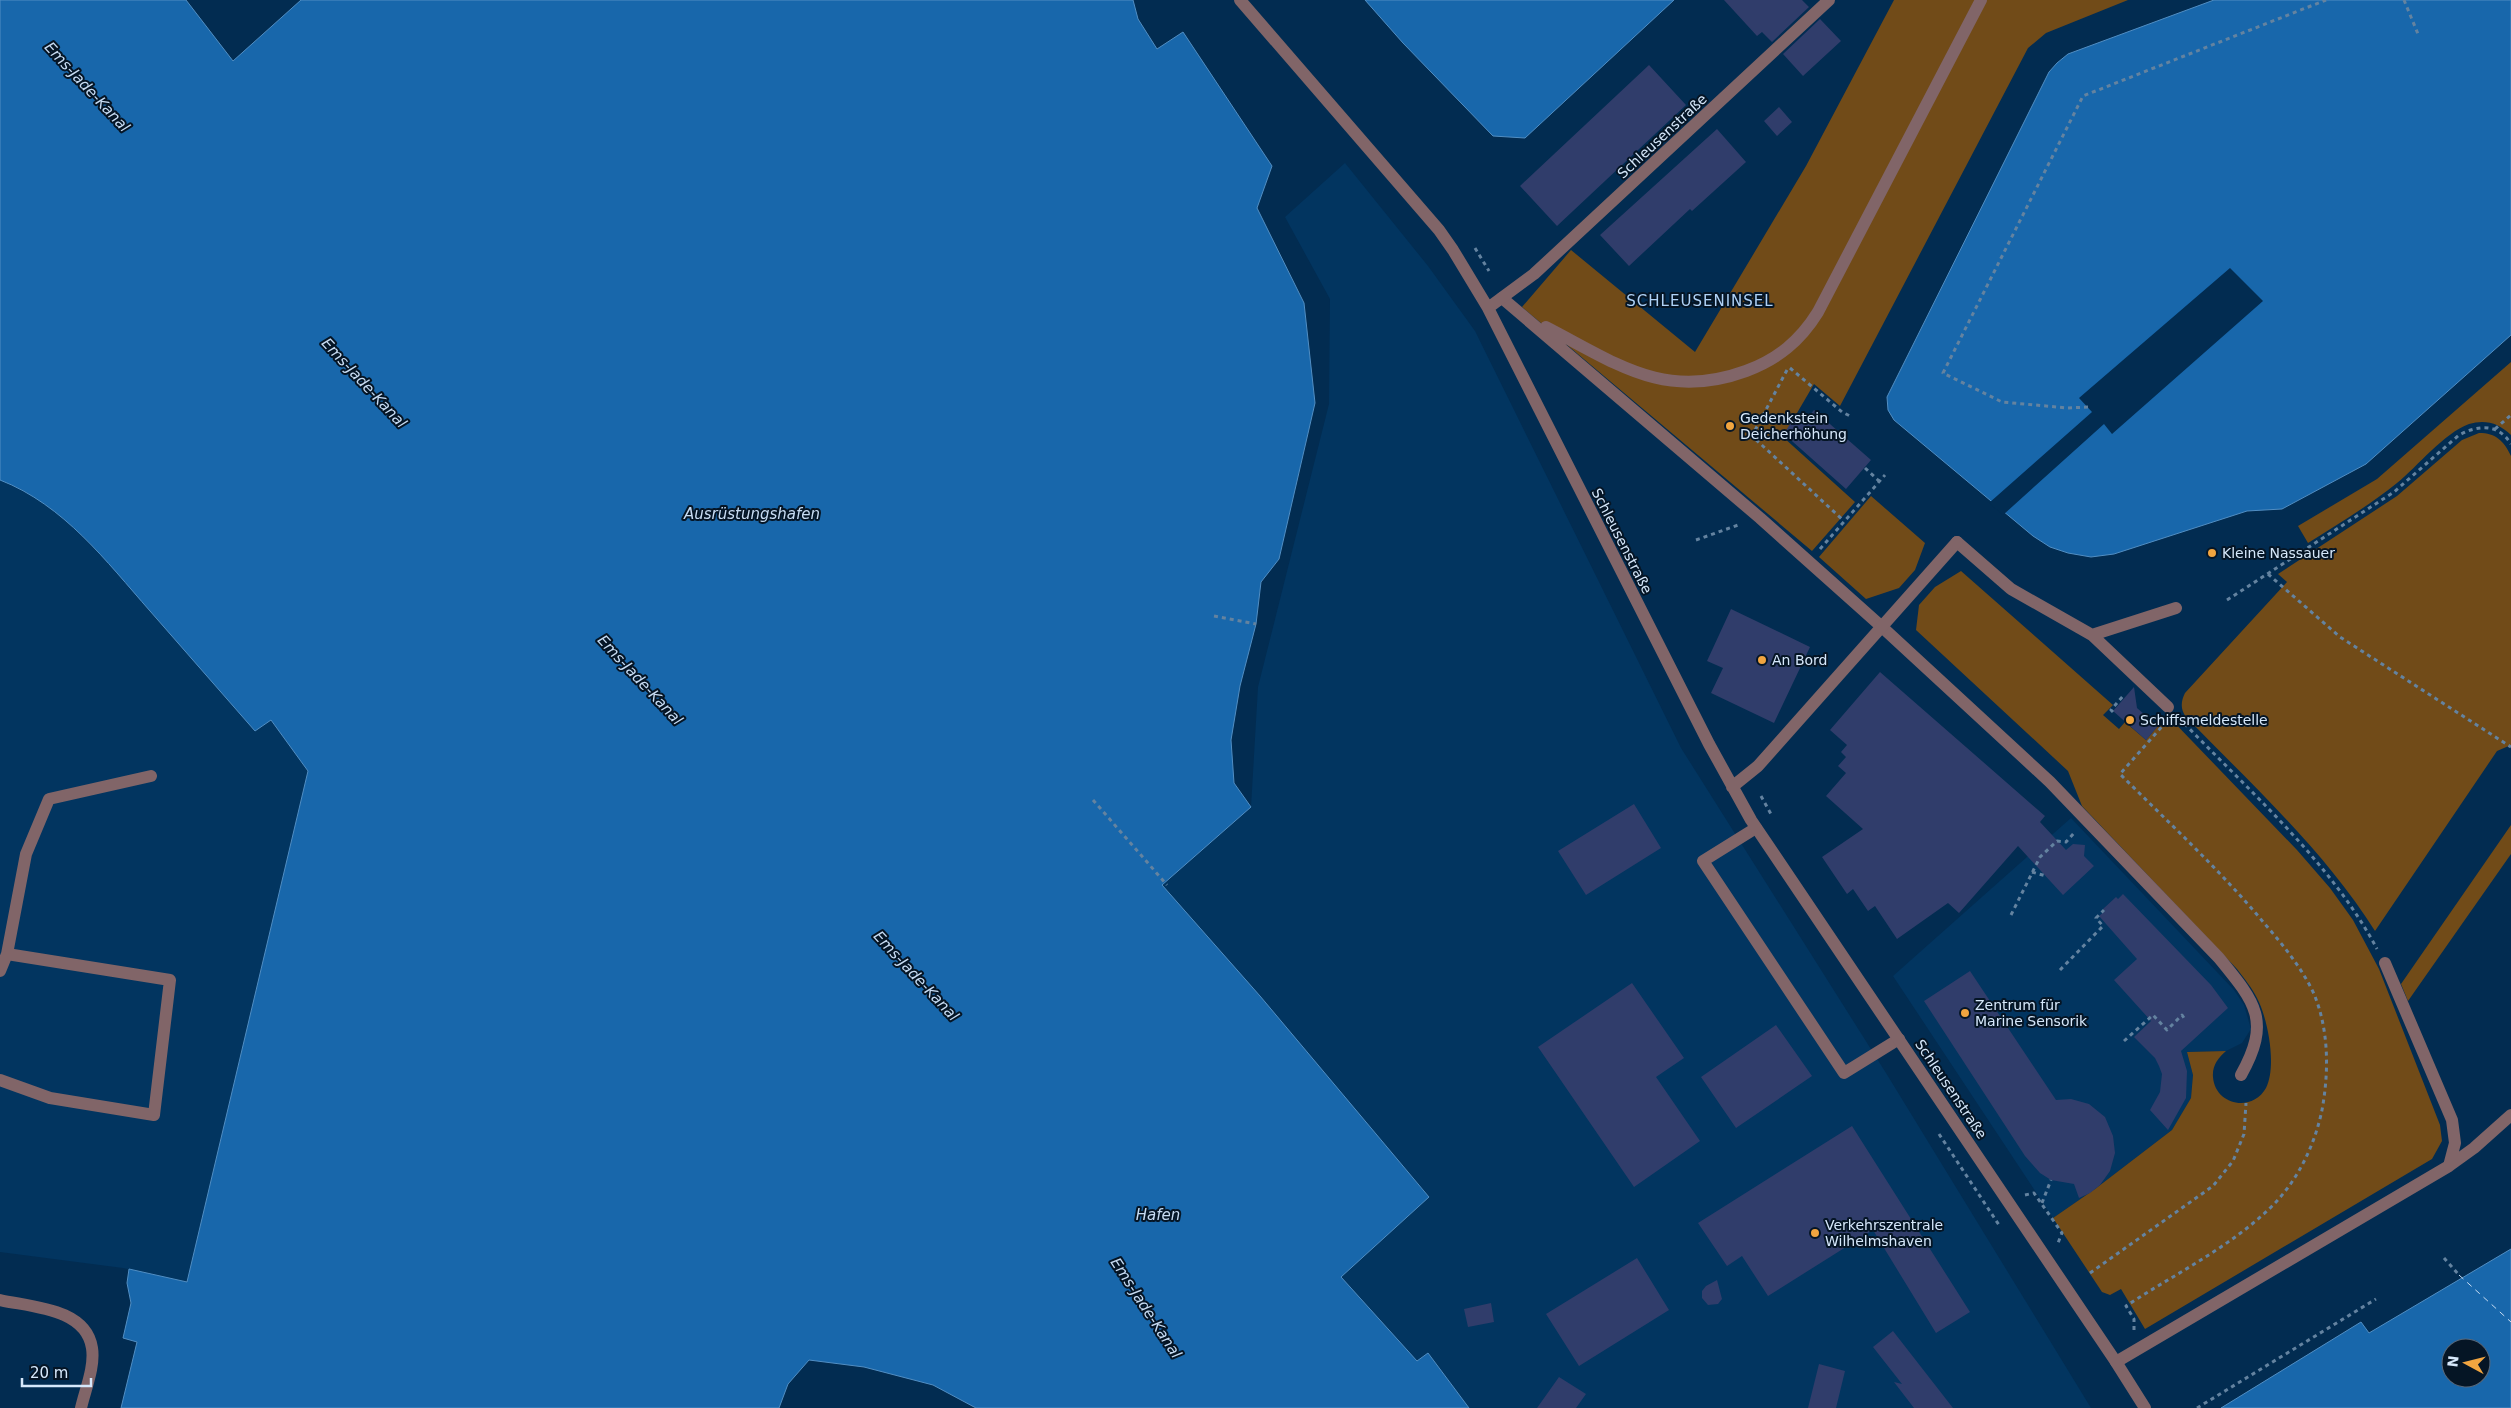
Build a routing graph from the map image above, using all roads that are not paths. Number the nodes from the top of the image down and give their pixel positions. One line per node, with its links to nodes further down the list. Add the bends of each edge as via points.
1 (1240, 0): 5 (street, Schleusenstraße, via 1438,230)
2 (1829, 0): 4 (street, Schleusenstraße, via 1534,274)
3 (1982, 0): 6 (street, via 1818,312 1797,342 1782,354 1756,368 1726,378 1675,383 1624,367)
4 (1502, 298): 5 (street, Schleusenstraße); 6 (street)
5 (1488, 308): 12 (street, Schleusenstraße)
6 (1528, 318): 8 (street)
7 (2176, 608): 9 (street)
8 (1882, 627): 9 (street, via 1956,542 2011,589); 12 (street, via 1748,775); 18 (street, via 2050,782 2235,977 2251,1004 2258,1030 2256,1047)
9 (2092, 635): 10 (street)
10 (2171, 710)
11 (152, 776): 14 (street, via 49,799 26,854)
12 (1732, 787): 13 (street, Schleusenstraße)
13 (1756, 828): 17 (street, Schleusenstraße); 17 (street, via 1704,861 1844,1073)
14 (7, 954): 16 (street); 19 (street, via 170,980 154,1115 50,1098)
15 (2385, 963): 21 (street, via 2452,1120 2455,1143)
16 (0, 971)
17 (1899, 1039): 23 (street, Schleusenstraße)
18 (2241, 1076)
19 (0, 1080)
20 (2511, 1115): 21 (street)
21 (2449, 1166): 23 (street)
22 (0, 1300): 24 (street, via 63,1314 87,1331 92,1364)
23 (2116, 1362): 25 (street, Schleusenstraße)
24 (81, 1408)
25 (2145, 1408)

